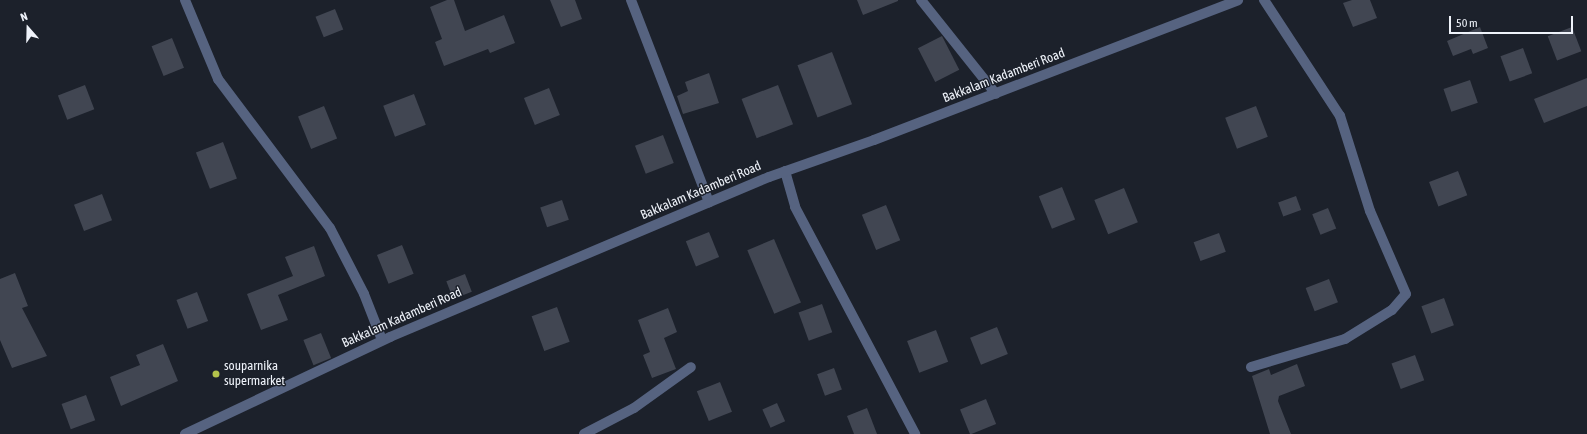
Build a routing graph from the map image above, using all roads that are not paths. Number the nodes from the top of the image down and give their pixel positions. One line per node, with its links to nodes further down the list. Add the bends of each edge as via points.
1 (185, 0): 9 (street, via 218,79 330,228 364,294)
2 (630, 0): 8 (street)
3 (921, 0): 6 (street)
4 (1238, 0): 6 (street, Bakkalam Kadamberi Road)
5 (1264, 0): 11 (street, via 1340,116 1370,211 1406,294 1392,310 1345,339)
6 (996, 94): 7 (street, Bakkalam Kadamberi Road)
7 (785, 171): 8 (street, Bakkalam Kadamberi Road); 14 (street, via 795,207)
8 (709, 202): 9 (street, Bakkalam Kadamberi Road)
9 (382, 340): 12 (street, Bakkalam Kadamberi Road)
10 (691, 367): 13 (street, via 634,408)
11 (1251, 367)
12 (185, 434)
13 (584, 434)
14 (915, 434)

